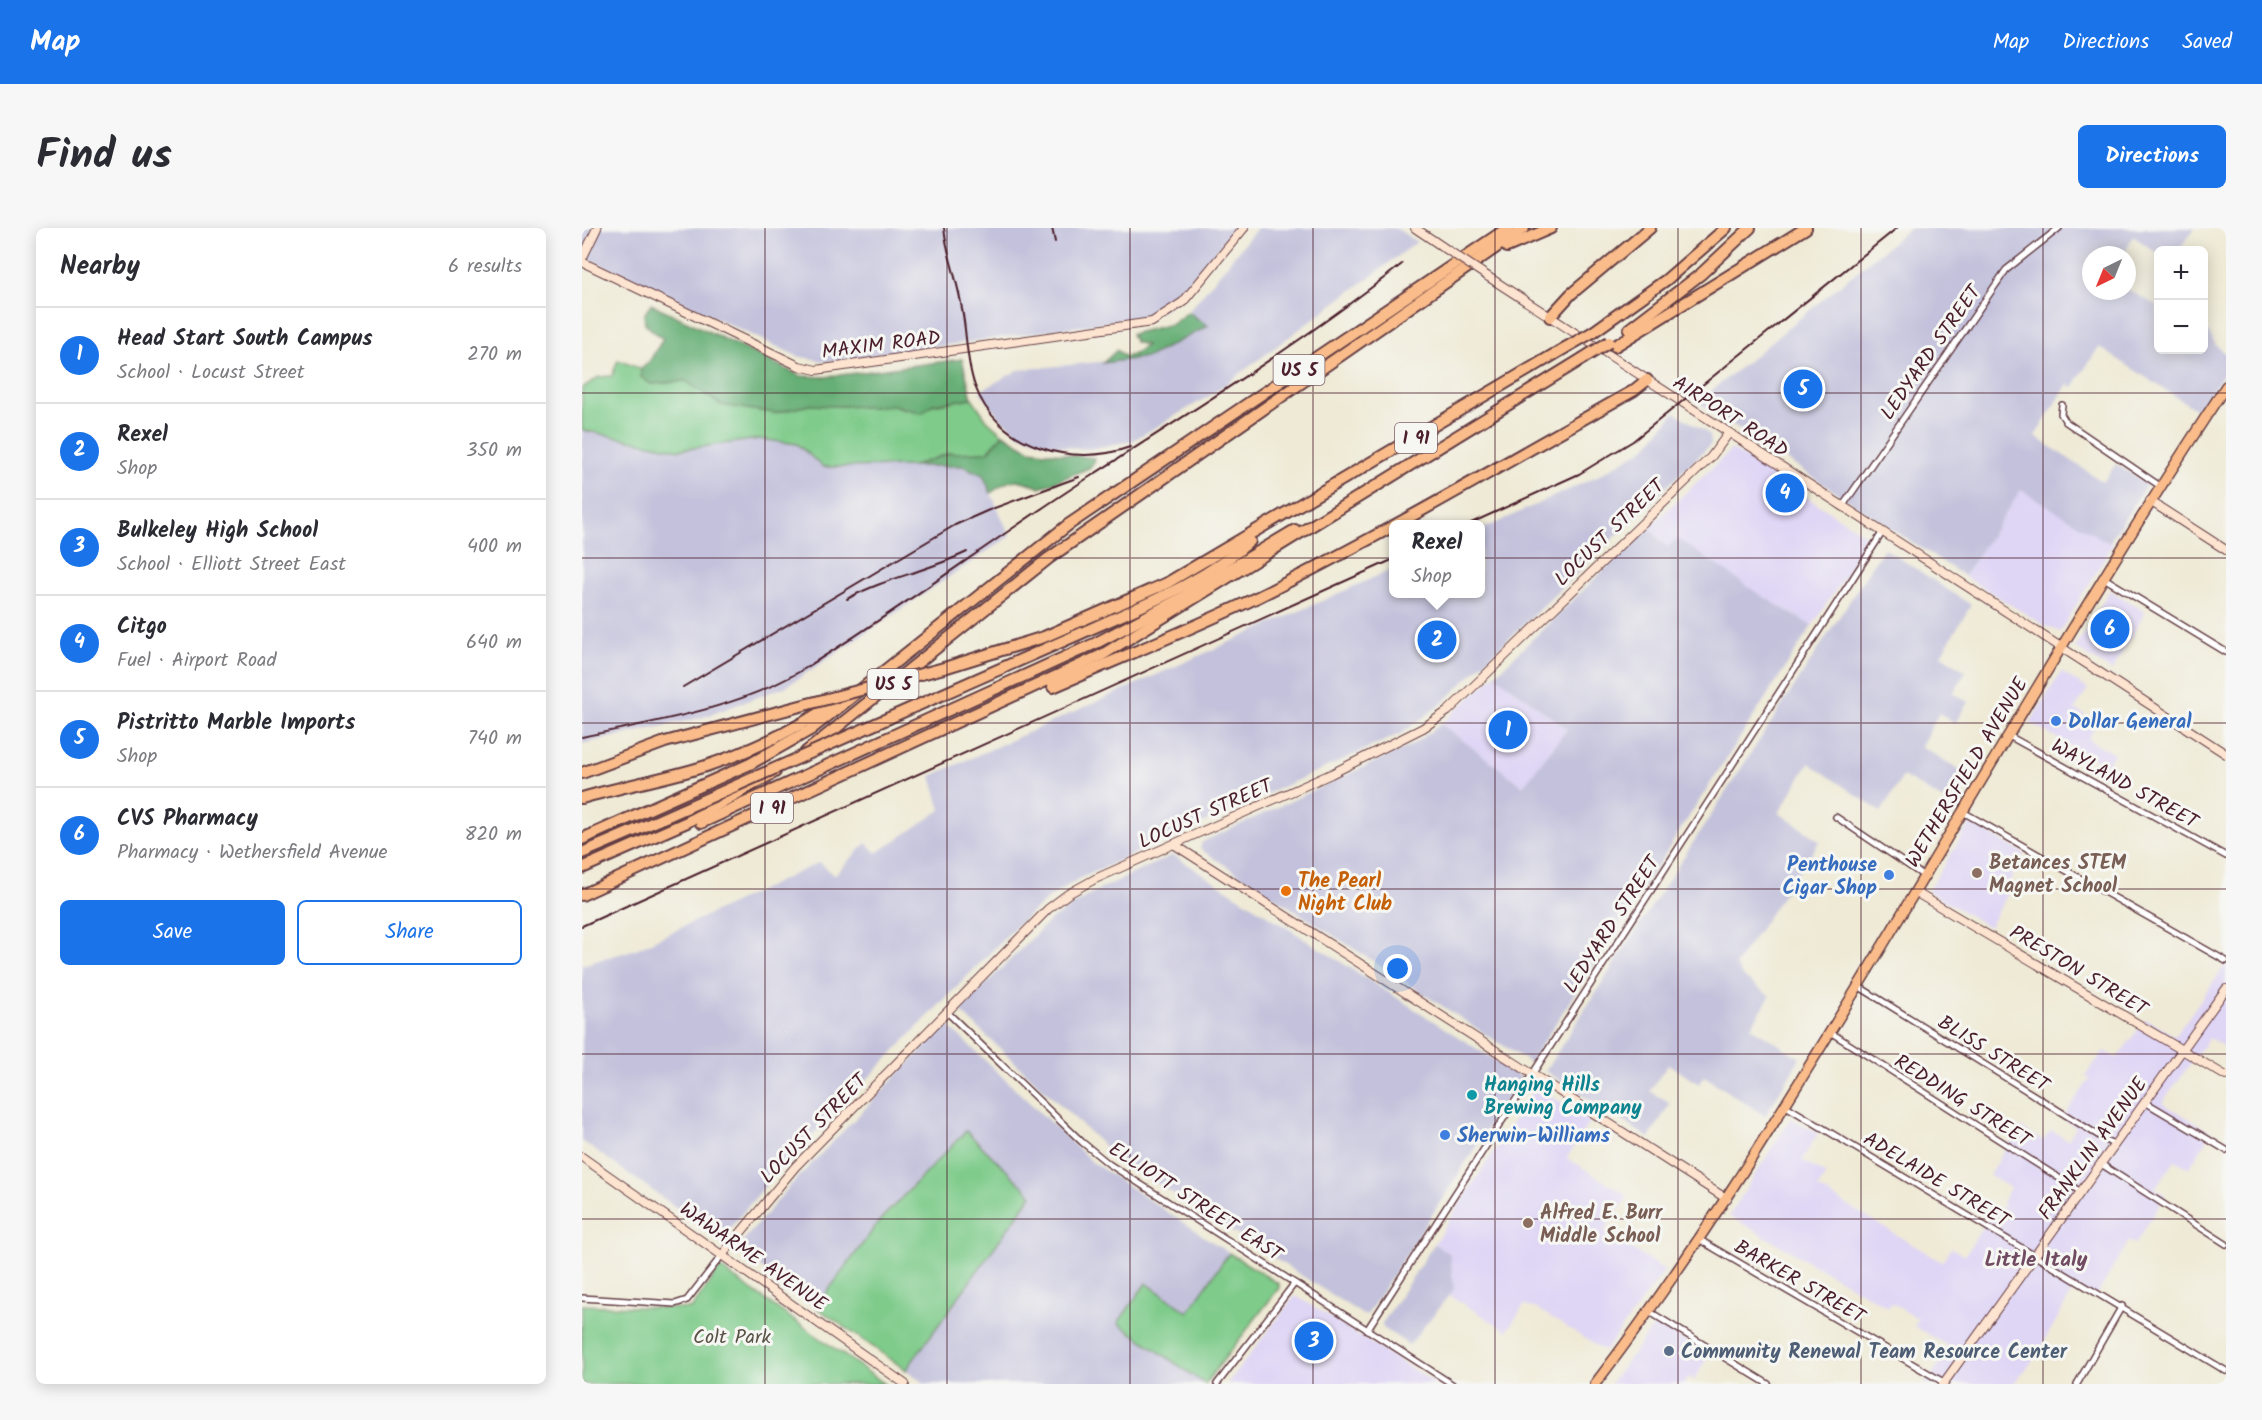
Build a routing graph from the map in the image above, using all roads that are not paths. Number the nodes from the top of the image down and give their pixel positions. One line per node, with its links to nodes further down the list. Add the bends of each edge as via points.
1 (597, 228): 14 (street)
2 (1244, 228): 14 (street, MAXIM ROAD, via 1198,286 1169,314 1152,322 816,370 799,366)
3 (1415, 228): 16 (street, AIRPORT ROAD, bridge)
4 (1500, 228): 13 (highway)
5 (1508, 228): 13 (highway, US 5)
6 (1524, 228): 15 (highway, US 5)
7 (1551, 228): 15 (highway, via 1503,249 1432,299)
8 (1650, 228): 16 (highway, via 1571,294)
9 (1726, 228): 27 (highway, I 91, bridge, via 1655,288 1593,332)
10 (1750, 228): 17 (highway, I 91, via 1685,288)
11 (1806, 228): 17 (highway)
12 (2059, 228): 25 (street, LEDYARD STREET, via 2006,270)
13 (1479, 248): 32 (highway, US 5, via 1068,525)
14 (582, 261)
15 (1408, 310): 46 (highway, US 5, via 1049,558 841,727 798,757 687,822)
16 (1550, 317): 18 (street, AIRPORT ROAD)
17 (1612, 344): 23 (highway, I 91, bridge)
18 (1647, 380): 21 (street, AIRPORT ROAD); 26 (highway)
19 (2226, 386): 22 (main road, WETHERSFIELD AVENUE)
20 (2062, 405): 22 (street, via 2061,415 2066,422)
21 (1728, 434): 25 (street, AIRPORT ROAD); 43 (street, LOCUST STREET, via 1711,457 1448,711 1393,745)
22 (2160, 486): 24 (main road, WETHERSFIELD AVENUE)
23 (1364, 495): 35 (highway, I 91, via 1102,655); 47 (highway, via 1316,517 1180,600 1096,643 670,837)
24 (2150, 501): 30 (street); 31 (main road, WETHERSFIELD AVENUE)
25 (1842, 507): 29 (street, AIRPORT ROAD)
26 (1402, 520)
27 (1265, 526): 38 (highway, I 91, bridge, via 1167,583 1105,613 1027,643 665,742); 44 (highway, bridge, via 1235,554 1156,598)
28 (1389, 527): 35 (highway, via 1259,596 1001,710)
29 (1882, 533): 33 (street, AIRPORT ROAD); 57 (street, LEDYARD STREET)
30 (2226, 550)
31 (2104, 578): 33 (main road, WETHERSFIELD AVENUE); 34 (street)
32 (920, 644): 39 (highway, via 891,660 832,705 766,742 700,767); 42 (highway, US 5, via 839,710 790,742)
33 (2062, 648): 36 (main road, WETHERSFIELD AVENUE); 37 (street, AIRPORT ROAD)
34 (2226, 652)
35 (963, 721): 50 (highway, I 91)
36 (2008, 736): 40 (main road, WETHERSFIELD AVENUE); 45 (street, WAYLAND STREET)
37 (2226, 754)
38 (582, 773)
39 (582, 798)
40 (1963, 812): 48 (main road, WETHERSFIELD AVENUE); 51 (street)
41 (1836, 817): 48 (street)
42 (582, 839)
43 (1175, 845): 54 (street, LOCUST STREET, via 1068,894 1033,922); 57 (street)
44 (582, 853)
45 (2226, 856)
46 (582, 868)
47 (582, 873)
48 (1924, 876): 49 (main road, WETHERSFIELD AVENUE)
49 (1915, 892): 52 (main road, WETHERSFIELD AVENUE); 56 (street, PRESTON STREET)
50 (582, 895)
51 (2226, 961)
52 (1858, 986): 55 (main road, WETHERSFIELD AVENUE); 61 (street, BLISS STREET)
53 (2226, 989): 56 (street, FRANKLIN AVENUE)
54 (947, 1012): 69 (street, LOCUST STREET, via 795,1167); 71 (street, ELLIOTT STREET EAST, via 1109,1164)
55 (1830, 1032): 60 (main road, WETHERSFIELD AVENUE); 65 (street, REDDING STREET)
56 (2182, 1050): 58 (street, PRESTON STREET); 59 (street, FRANKLIN AVENUE)
57 (1533, 1075): 66 (street); 75 (street, LEDYARD STREET)
58 (2226, 1076)
59 (2145, 1102): 61 (street, FRANKLIN AVENUE); 62 (street)
60 (1786, 1106): 66 (main road, WETHERSFIELD AVENUE); 70 (street, ADELAIDE STREET)
61 (2114, 1145): 64 (street, FRANKLIN AVENUE)
62 (2226, 1150)
63 (582, 1157): 69 (street, WAWARME AVENUE)
64 (2101, 1164): 65 (street, FRANKLIN AVENUE); 68 (street)
65 (2081, 1192): 70 (street, FRANKLIN AVENUE)
66 (1727, 1199): 67 (main road, WETHERSFIELD AVENUE)
67 (1700, 1240): 74 (main road, WETHERSFIELD AVENUE); 82 (street, BARKER STREET)
68 (2226, 1244)
69 (723, 1254): 72 (street, via 687,1300 675,1304); 77 (street, WAWARME AVENUE)
70 (2035, 1255): 73 (street, ADELAIDE STREET); 82 (street, FRANKLIN AVENUE)
71 (1294, 1284): 75 (street, ELLIOTT STREET EAST); 78 (street)
72 (582, 1298)
73 (2122, 1306): 76 (street, ADELAIDE STREET); 83 (street)
74 (1650, 1312): 80 (main road, WETHERSFIELD AVENUE); 81 (street)
75 (1367, 1330): 79 (street, ELLIOTT STREET EAST)
76 (2226, 1371)
77 (905, 1384)
78 (1217, 1384)
79 (1452, 1384)
80 (1595, 1384)
81 (1768, 1384)
82 (1944, 1384)
83 (2077, 1384)

